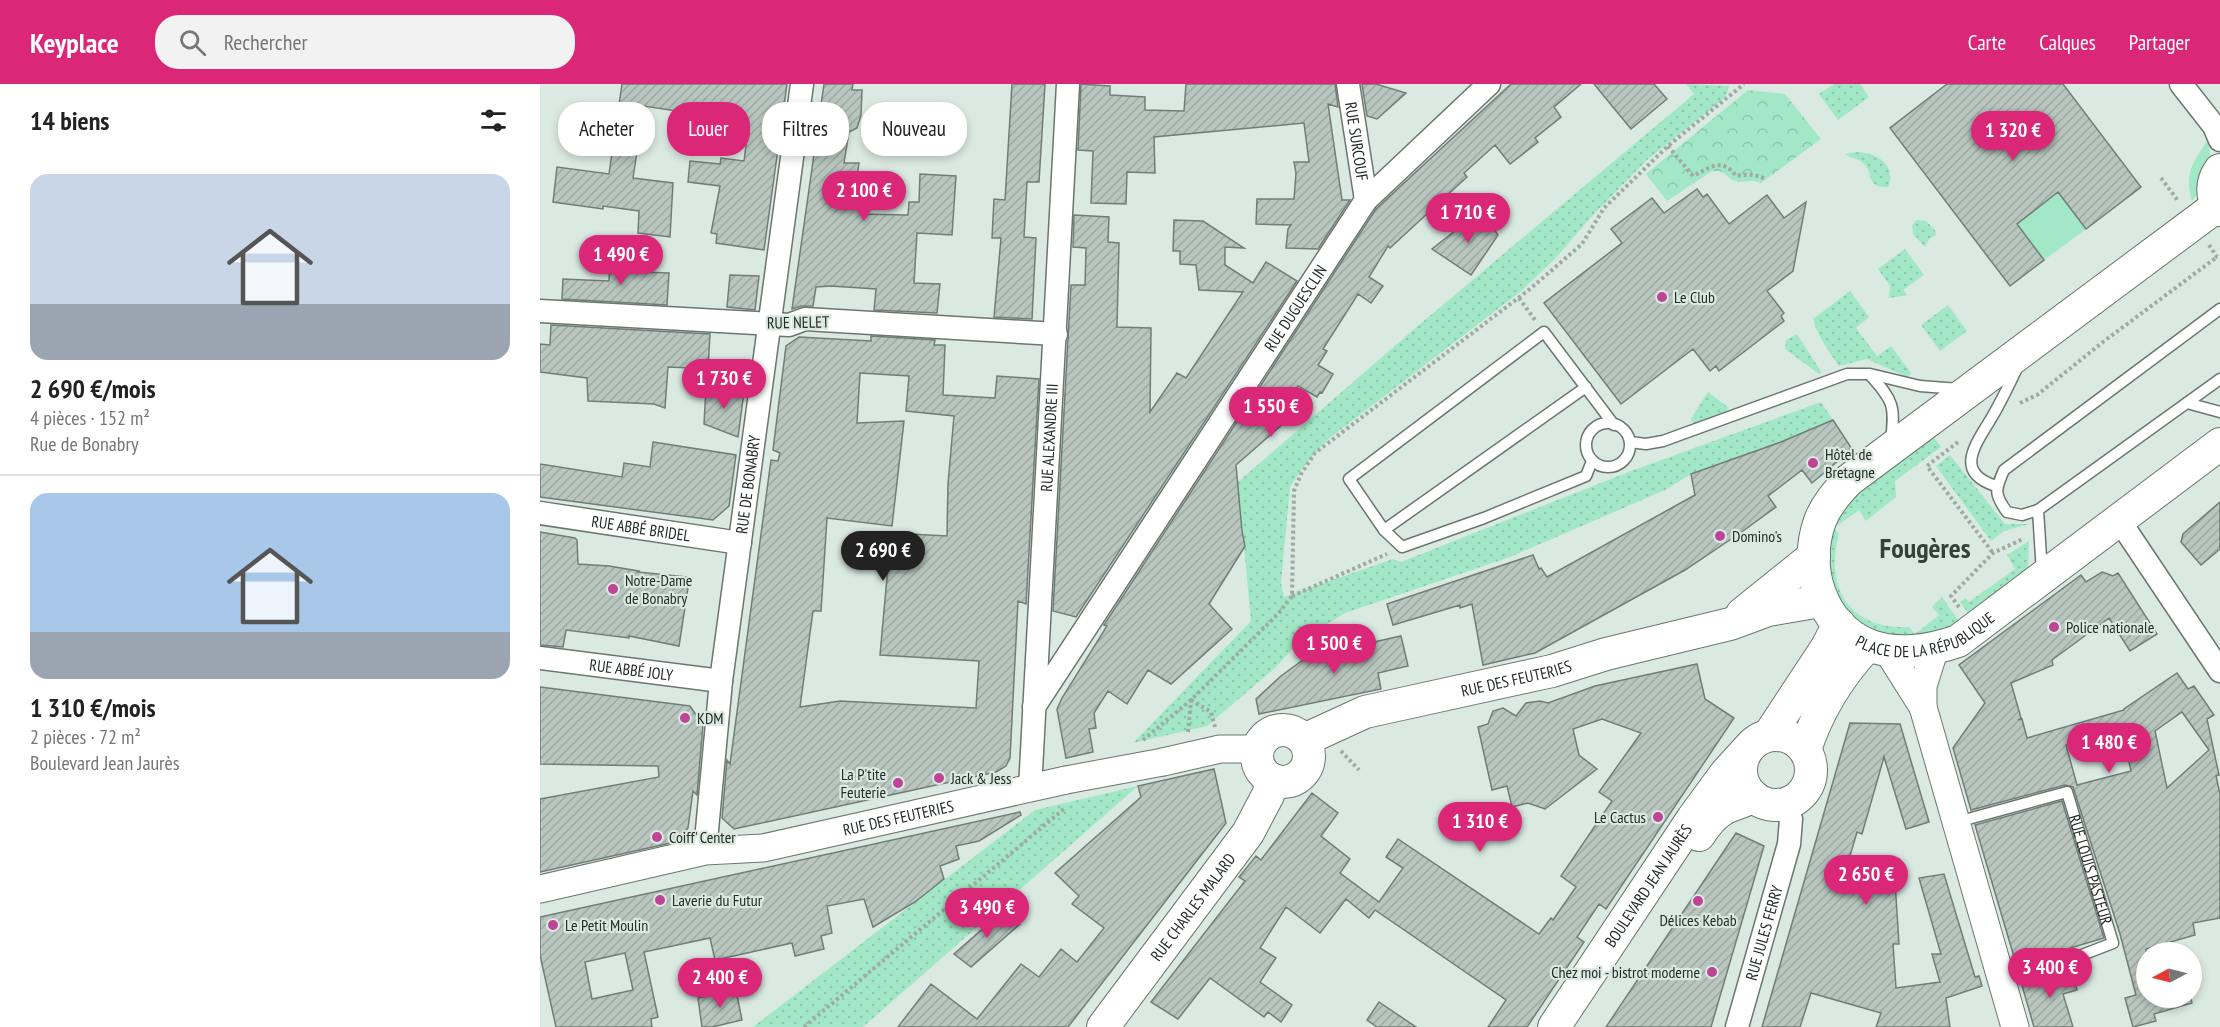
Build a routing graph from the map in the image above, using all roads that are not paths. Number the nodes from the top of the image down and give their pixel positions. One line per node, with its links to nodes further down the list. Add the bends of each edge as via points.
1 (802, 84): 12 (street, RUE DE BONABRY)
2 (1068, 84): 13 (street, RUE ALEXANDRE III)
3 (1348, 84): 8 (street, RUE SURCOUF)
4 (1489, 84): 8 (street, RUE DUGUESCLIN)
5 (2188, 86): 6 (street)
6 (2220, 140)
7 (2220, 170): 9 (main road, via 2213,186)
8 (1366, 200): 41 (street, RUE DUGUESCLIN)
9 (2218, 208): 14 (main road)
10 (2220, 309): 26 (lane, via 2004,470)
11 (540, 311): 12 (street, RUE NELET)
12 (769, 323): 13 (street, RUE NELET, via 789,325 805,319); 31 (street, RUE DE BONABRY)
13 (1056, 334): 41 (street, RUE ALEXANDRE III)
14 (2028, 347): 18 (main road); 26 (lane, via 1970,460 1974,474)
15 (1870, 374): 18 (lane, via 1920,386); 22 (lane, via 1838,377 1663,441); 24 (lane, via 1894,409)
16 (2220, 379): 19 (lane)
17 (1586, 387): 21 (lane); 30 (lane); 30 (lane, via 1544,332 1349,479)
18 (1969, 390): 24 (main road)
19 (2187, 403): 20 (lane); 27 (lane)
20 (2220, 412)
21 (1614, 424): 22 (lane, via 1623,429); 25 (lane, via 1605,423 1588,435 1587,448)
22 (1630, 442): 25 (lane, via 1628,455 1618,465 1605,467)
23 (2220, 444): 29 (main road, PLACE DE LA RÉPUBLIQUE)
24 (1891, 448): 32 (main road, via 1848,480 1830,500 1820,520)
25 (1593, 460): 30 (lane, via 1586,476 1402,547)
26 (1996, 486): 27 (lane, via 1998,499 2007,512 2022,515)
27 (2038, 510): 33 (lane)
28 (540, 513): 31 (street, RUE ABBÉ BRIDEL)
29 (2119, 520): 33 (main road, PLACE DE LA RÉPUBLIQUE); 39 (street)
30 (1384, 530)
31 (740, 543): 40 (street, RUE DE BONABRY)
32 (1814, 556): 34 (main road, via 1814,575); 35 (main road, RUE DES FEUTERIES)
33 (2042, 578): 37 (main road, PLACE DE LA RÉPUBLIQUE, via 1958,641)
34 (1830, 612): 35 (main road, RUE DES FEUTERIES, via 1768,610); 36 (main road, PLACE DE LA RÉPUBLIQUE, via 1854,637); 44 (main road, BOULEVARD JEAN JAURÈS, via 1827,647)
35 (1730, 624): 43 (main road, RUE DES FEUTERIES, via 1552,671 1365,712)
36 (1878, 647): 37 (main road, PLACE DE LA RÉPUBLIQUE, via 1915,652); 42 (street); 46 (main road, via 1849,666 1811,730)
37 (1935, 648): 42 (street, via 1923,686)
38 (540, 658): 40 (street, RUE ABBÉ JOLY)
39 (2220, 671)
40 (721, 681): 52 (street, RUE DE BONABRY)
41 (1034, 707): 48 (street, RUE ALEXANDRE III)
42 (1923, 707): 51 (street)
43 (1304, 740): 45 (main road, via 1298,734 1277,730 1265,737); 47 (main road, via 1310,759 1304,773 1292,781)
44 (1758, 743): 46 (main road, via 1789,737); 49 (main road, via 1742,762 1741,776); 56 (main road, BOULEVARD JEAN JAURÈS, via 1726,774 1693,818)
45 (1258, 750): 47 (main road, via 1260,768); 48 (street, RUE DES FEUTERIES, bridge, via 1220,749 1163,762 1067,793)
46 (1805, 750): 50 (main road, via 1811,776 1798,798)
47 (1273, 780): 55 (main road, RUE CHARLES MALARD, via 1248,833)
48 (1029, 789): 52 (street, RUE DES FEUTERIES, via 763,849)
49 (1753, 796): 50 (main road, via 1762,803); 57 (main road, BOULEVARD JEAN JAURÈS, via 1722,809 1707,823)
50 (1786, 804): 58 (street, RUE JULES FERRY, via 1791,819 1789,844)
51 (1955, 822): 54 (street); 54 (lane, RUE LOUIS PASTEUR, via 2067,792 2113,943 2056,965)
52 (705, 851): 53 (street, RUE DES FEUTERIES)
53 (540, 889)
54 (2001, 980): 59 (street)
55 (1103, 1027)
56 (1554, 1027)
57 (1569, 1027)
58 (1737, 1027)
59 (2015, 1027)

